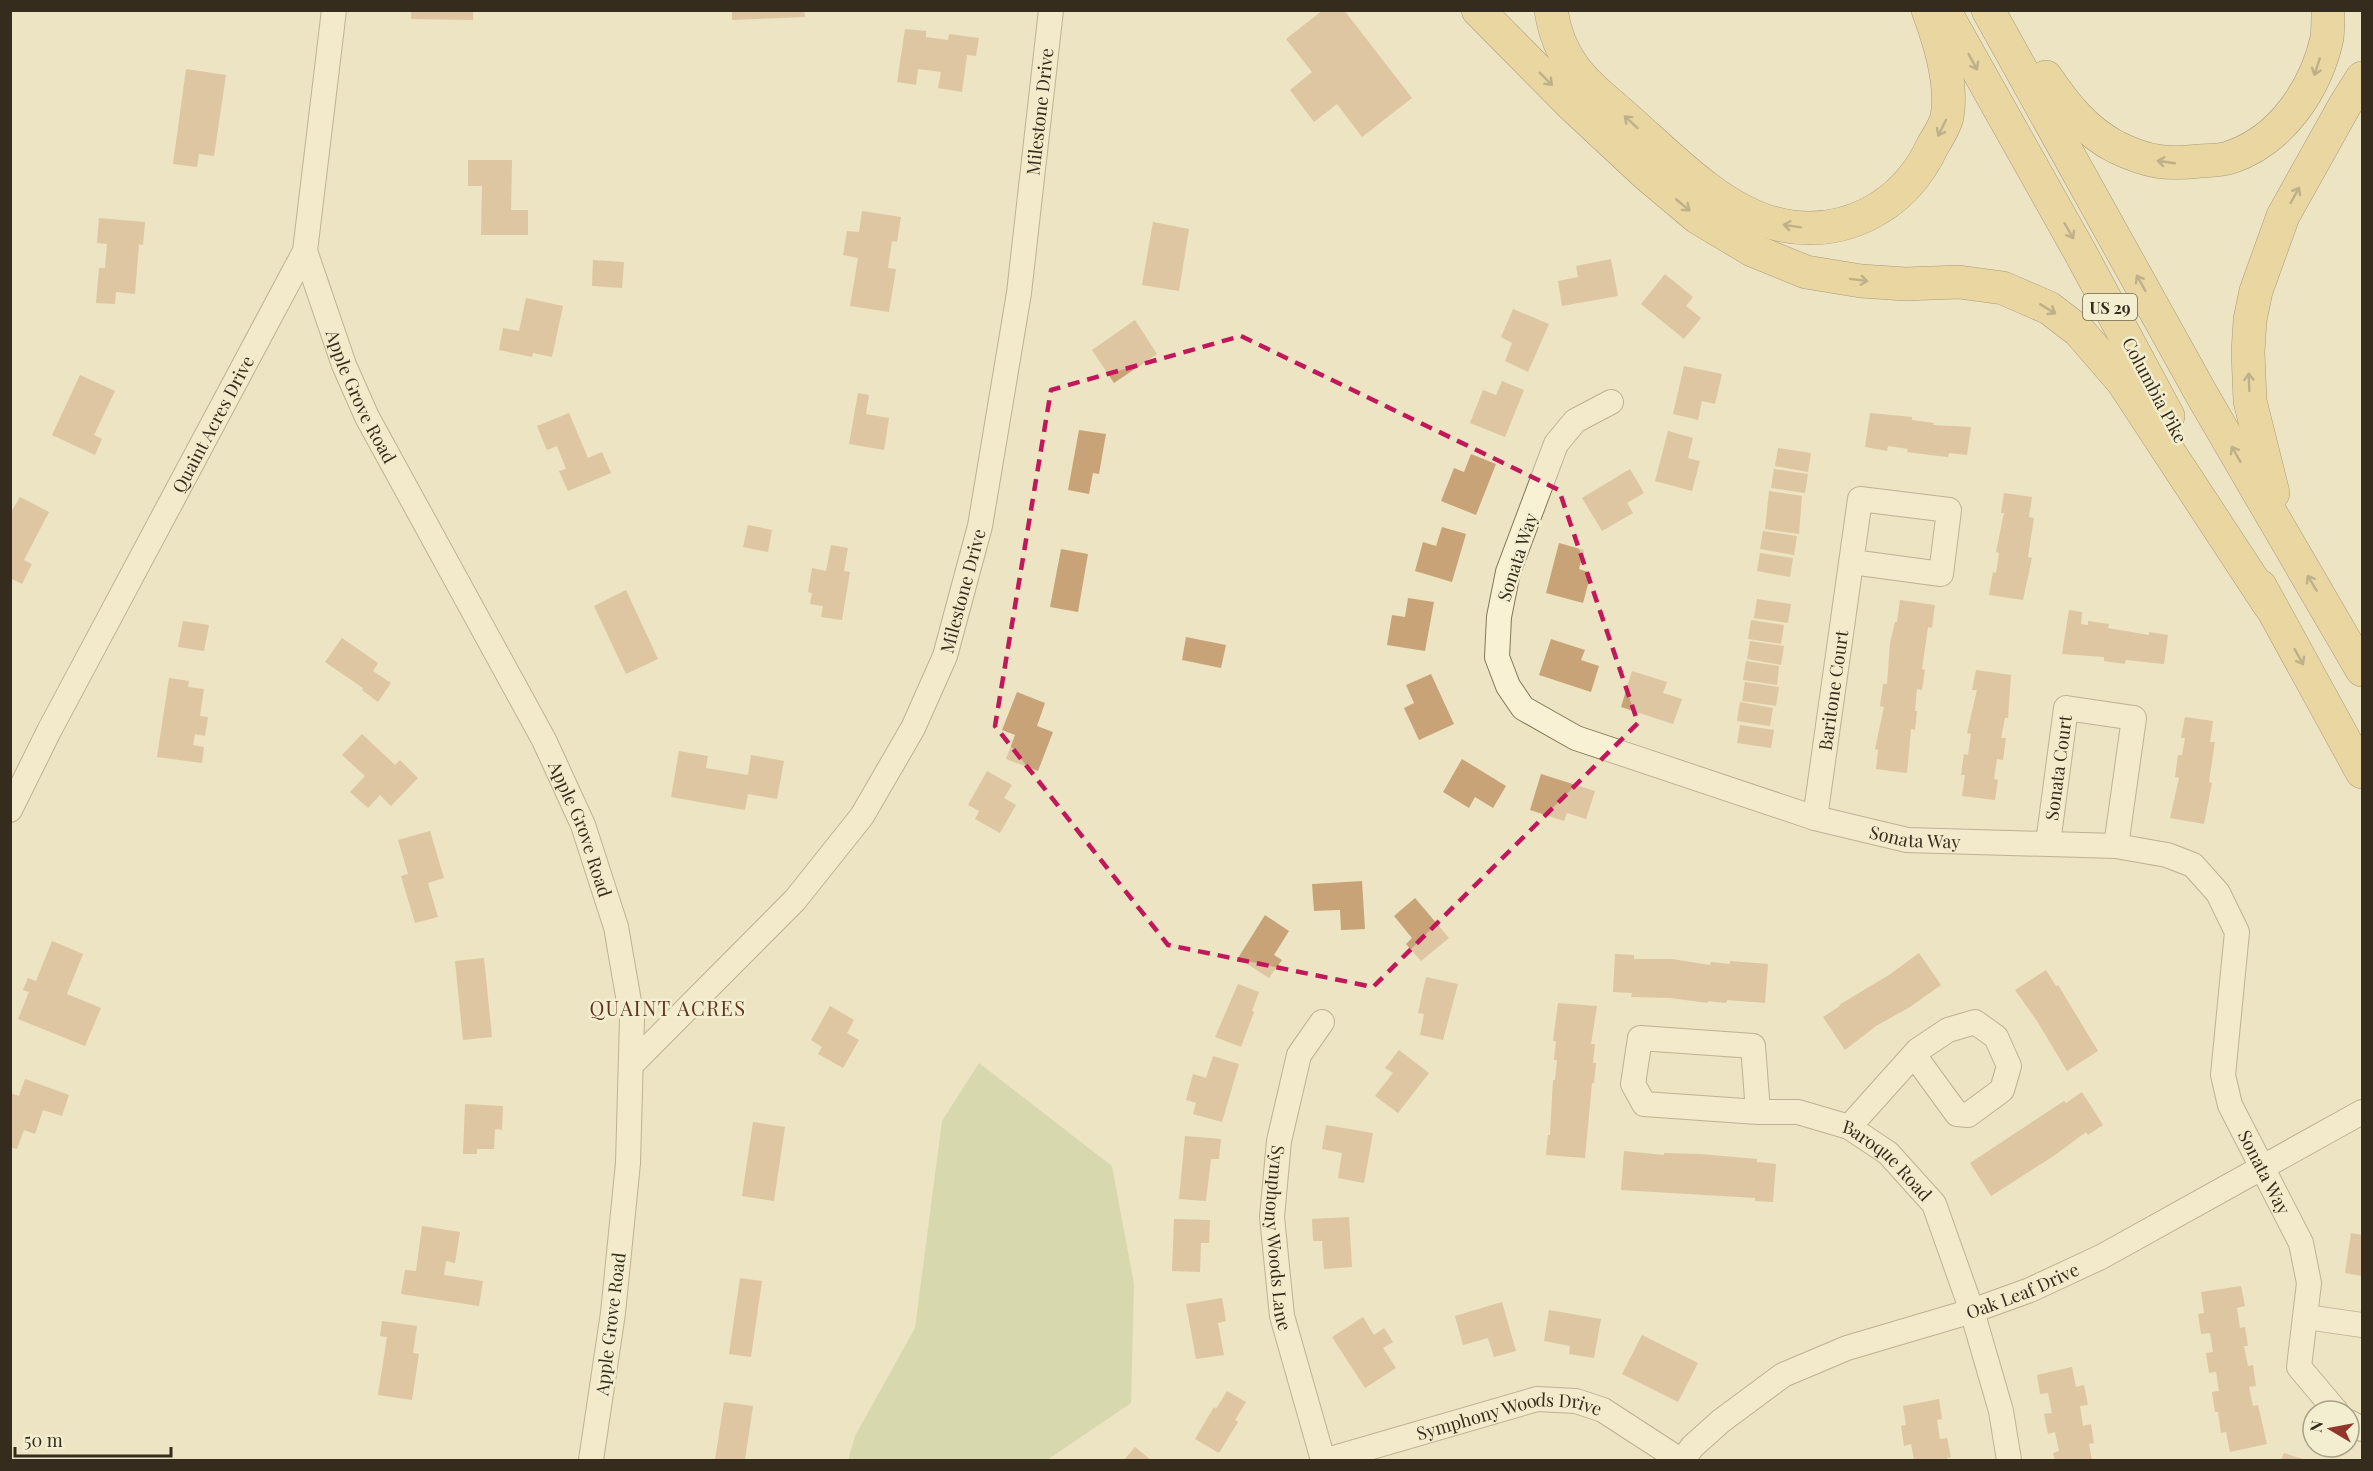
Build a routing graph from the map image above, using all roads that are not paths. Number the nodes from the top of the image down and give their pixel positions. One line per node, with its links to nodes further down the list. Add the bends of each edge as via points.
1 (334, 10): 12 (street, Quaint Acres Drive)
2 (1051, 10): 25 (street, Milestone Drive, via 1017,305 980,526 945,656 913,728 862,816 795,900)
3 (1478, 10): 10 (highway)
4 (1551, 10): 5 (highway, one-way to 4, via 1947,79 1947,117 1930,152 1912,181 1863,218 1829,227 1801,228 1772,223 1742,211 1658,146 1574,71 1555,34)
5 (1928, 10)
6 (1944, 10): 16 (highway, Columbia Pike / US 29, one-way to 16, via 2080,252)
7 (1988, 10): 14 (highway, US 29, one-way to 7)
8 (2000, 10): 9 (highway, one-way to 8, via 2327,36 2312,84 2280,127 2230,158 2171,165 2124,150 2068,110)
9 (2328, 10)
10 (1497, 24): 16 (highway, one-way to 16, via 1572,105 1654,181 1697,218 1752,250 1806,272 1861,281 1959,282 2003,288 2049,308 2079,330 2123,382)
11 (2362, 78): 14 (highway, one-way to 11, via 2250,401 2250,320 2283,216)
12 (305, 251): 19 (street, Quaint Acres Drive); 25 (street, Apple Grove Road, via 344,365 367,417 544,740 583,825 616,927 632,1019)
13 (1611, 402): 20 (street, Sonata Way, via 1575,421 1556,444 1508,573 1499,617 1497,657 1508,686 1523,708 1576,738)
14 (2286, 541): 17 (highway, US 29, one-way to 14)
15 (1852, 562): 15 (street, Baritone Court, via 1860,499 1949,510 1941,574); 20 (street, Baritone Court)
16 (2270, 606): 18 (highway, Columbia Pike / US 29, one-way to 18)
17 (2362, 670)
18 (2362, 772)
19 (10, 810)
20 (1815, 818): 21 (street, Sonata Way, via 1906,840)
21 (2048, 843): 22 (street, Sonata Way); 22 (street, Sonata Court, via 2066,708 2134,718)
22 (2116, 846): 29 (street, Sonata Way, via 2167,855 2193,865 2218,893 2237,932 2223,1075 2230,1105)
23 (1322, 1022): 35 (street, Symphony Woods Lane, via 1299,1055 1279,1141 1272,1217 1282,1316)
24 (1914, 1055): 28 (street)
25 (631, 1065): 34 (street, Apple Grove Road, via 627,1173 613,1313)
26 (1758, 1112): 26 (street, Baroque Road, via 1644,1104 1633,1083 1640,1038 1753,1046); 28 (street, Baroque Road, via 1798,1112)
27 (2362, 1112): 29 (street, Oak Leaf Drive)
28 (1849, 1127): 30 (street, Baroque Road, via 1888,1153 1934,1204)
29 (2263, 1168): 30 (street, Oak Leaf Drive, via 2101,1257 2031,1290); 31 (street, Sonata Way, via 2301,1243 2309,1283)
30 (1972, 1311): 36 (street, Oak Leaf Drive, via 1847,1348 1783,1375 1721,1420); 37 (street, Baroque Road, via 2001,1411)
31 (2306, 1317): 32 (street); 33 (street, Sonata Way, via 2299,1367)
32 (2362, 1325)
33 (2326, 1399)
34 (591, 1461)
35 (1325, 1461): 36 (street, Symphony Woods Drive, via 1537,1399 1576,1401 1603,1410)
36 (1682, 1461)
37 (2009, 1461)

